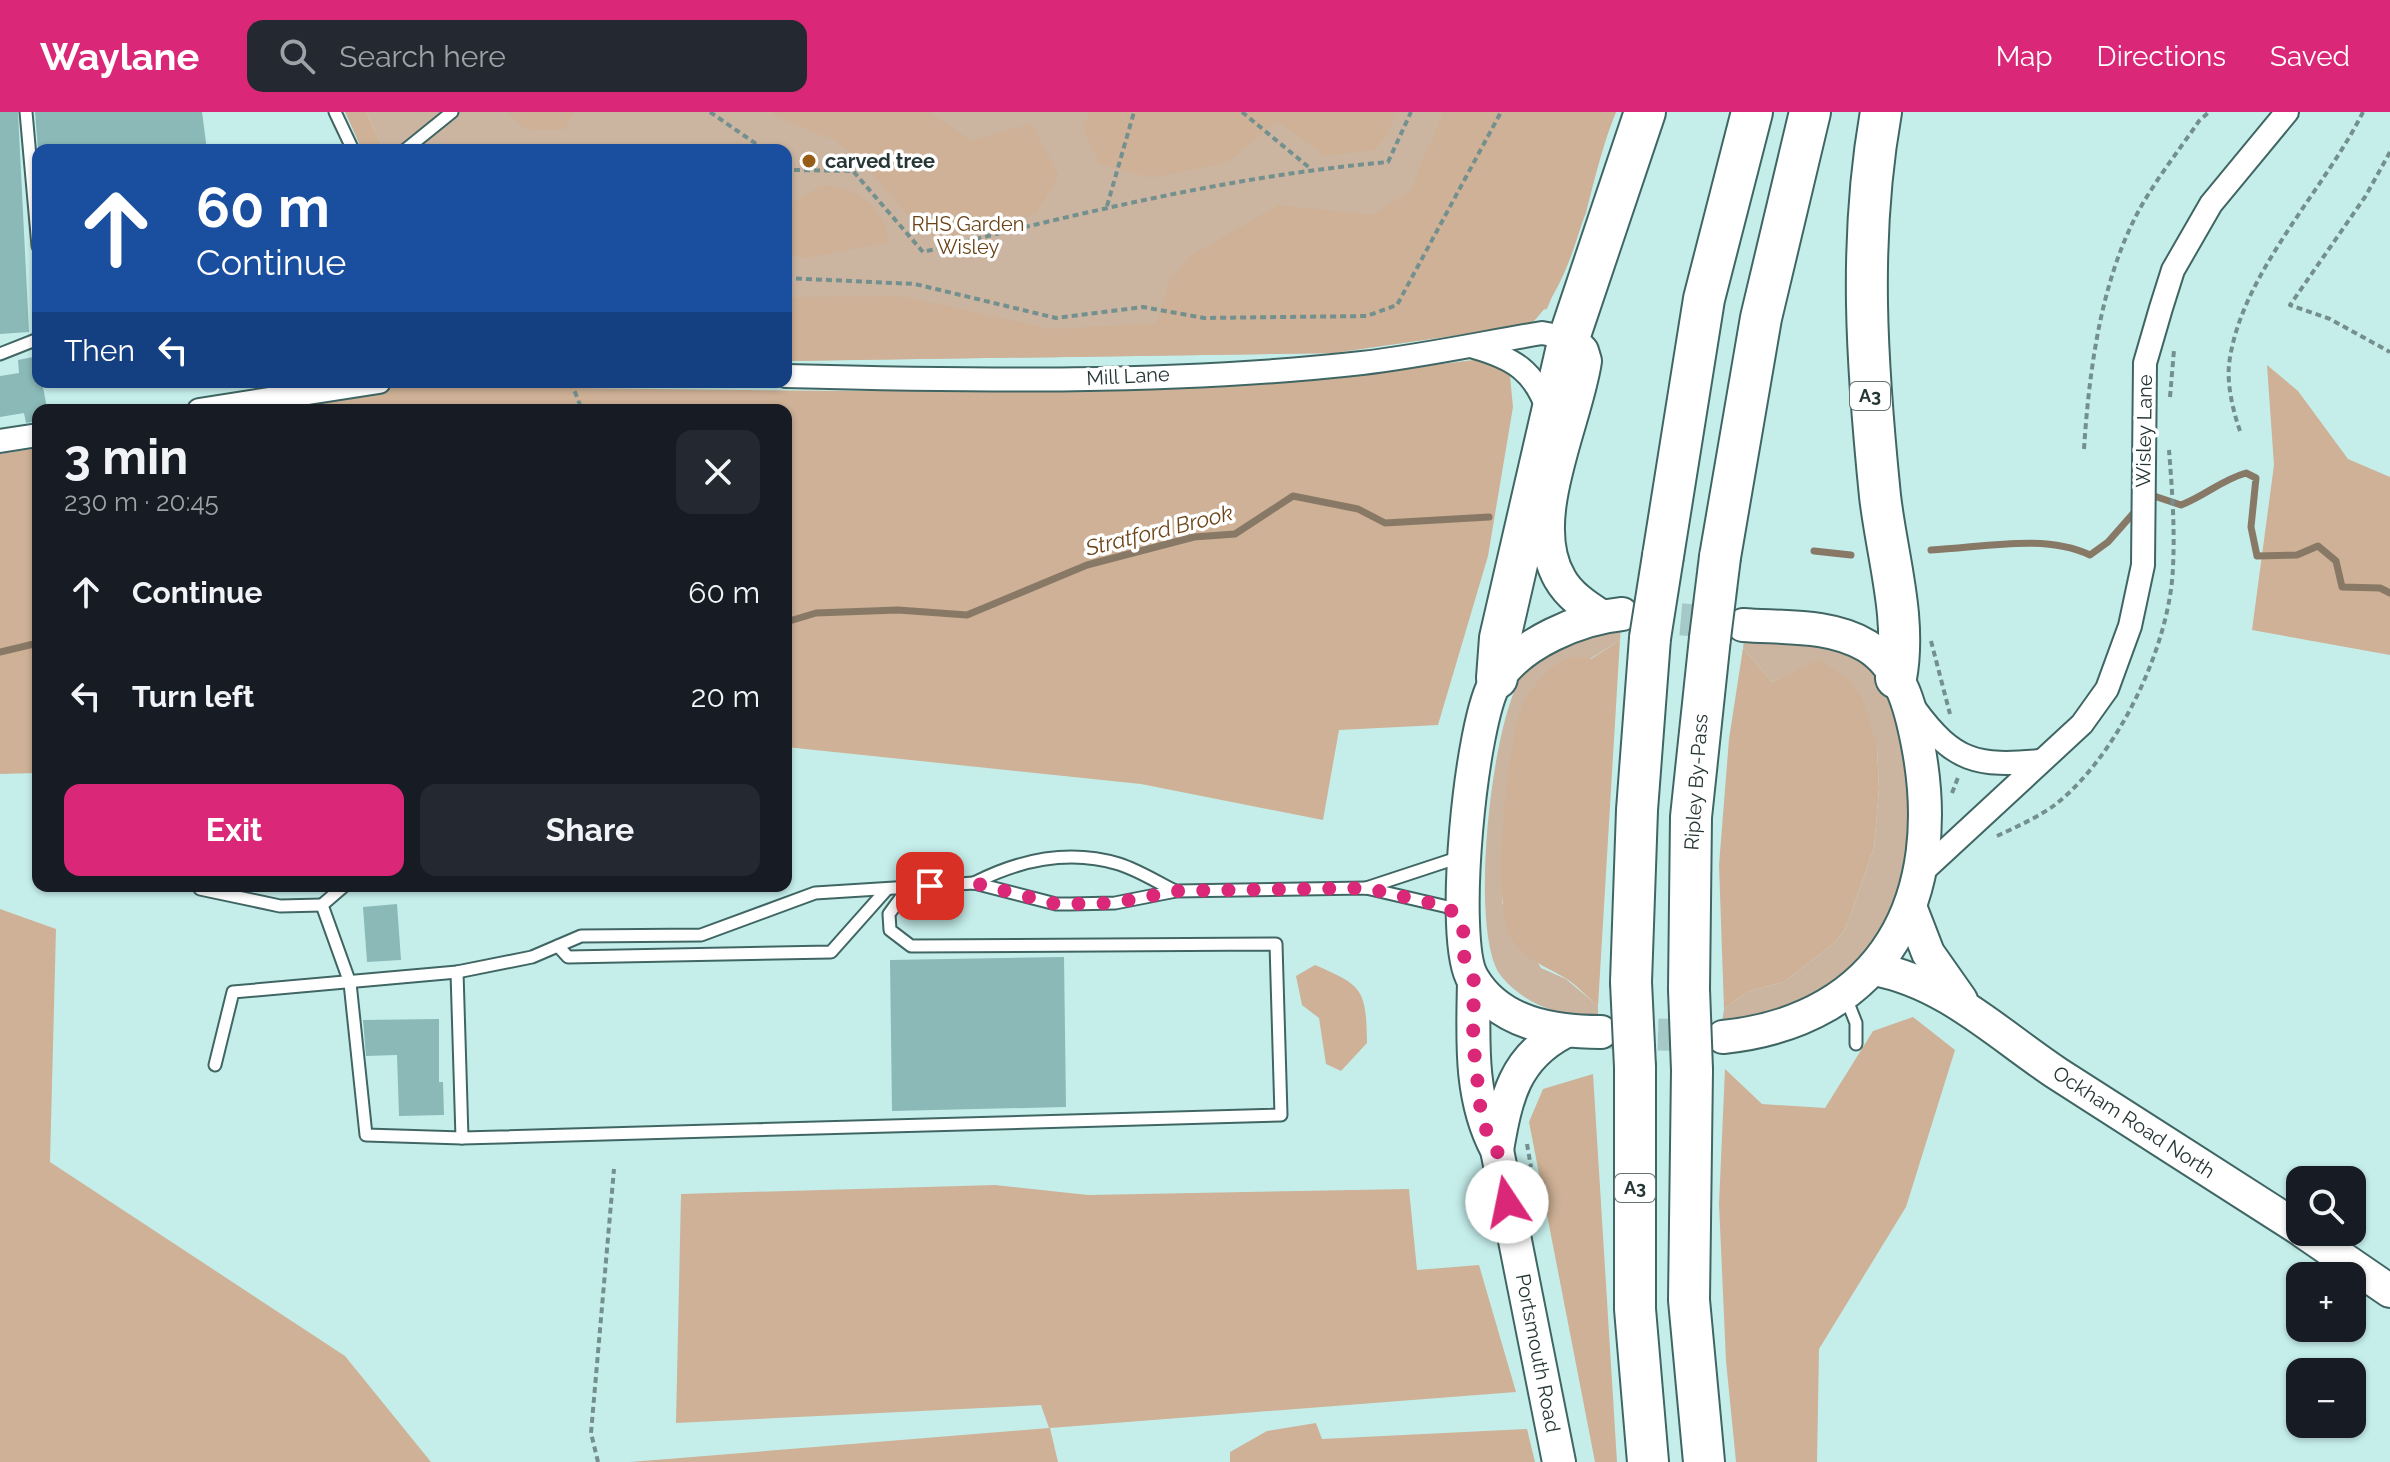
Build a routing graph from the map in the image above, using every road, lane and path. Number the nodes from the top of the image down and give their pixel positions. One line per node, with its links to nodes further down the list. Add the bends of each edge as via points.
1 (26, 112): 22 (lane)
2 (335, 112): 16 (lane)
3 (452, 112): 17 (lane)
4 (710, 112): 18 (path)
5 (1134, 112): 23 (path)
6 (1242, 112): 21 (path)
7 (1411, 112): 21 (path, via 1388,162)
8 (1501, 112): 24 (path, via 1397,305 1367,316 1204,318 1143,307 1056,318 915,284)
9 (1645, 112): 25 (highway)
10 (1752, 112): 42 (highway, A3, bridge, via 1704,299 1663,556)
11 (1810, 112): 43 (highway, Ripley By-Pass, bridge, via 1761,318 1720,557)
12 (1881, 112): 45 (highway, A3, via 1867,235 1865,315)
13 (2209, 112): 40 (path, via 2135,218 2108,291 2088,390)
14 (2287, 112): 46 (street, Wisley Lane, via 2211,204 2173,270 2145,363 2143,565 2130,626 2107,689 2082,724)
15 (2363, 112): 36 (path, via 2243,315 2228,367)
16 (350, 144)
17 (412, 144)
18 (756, 144)
19 (2390, 152): 29 (path, via 2290,305 2330,319)
20 (792, 168): 23 (path, via 853,171 923,252)
21 (1311, 169): 23 (path)
22 (32, 179)
23 (1107, 207)
24 (792, 278)
25 (1569, 338): 28 (street, Mill Lane, via 1542,333); 35 (highway); 42 (main road, via 1585,361 1563,445 1547,540 1568,591)
26 (32, 341): 30 (lane)
27 (2175, 344): 34 (path, Wisley Lane)
28 (1469, 345): 31 (street, Mill Lane, via 1363,363 1048,380); 35 (street, Mill Lane, via 1524,367 1541,389)
29 (2390, 352)
30 (0, 354)
31 (792, 376)
32 (340, 388): 33 (street)
33 (238, 404)
34 (2168, 411)
35 (1550, 416): 44 (highway, via 1500,638)
36 (2240, 431)
37 (32, 436): 38 (street)
38 (0, 441)
39 (2169, 448): 41 (path, Wisley Lane)
40 (2084, 449)
41 (2173, 567)
42 (1624, 623): 44 (main road, via 1554,633); 81 (highway, A3, bridge, via 1637,810 1631,982 1635,1309)
43 (1726, 632): 45 (main road, via 1842,634 1884,660); 82 (highway, Ripley By-Pass, bridge, via 1691,817 1689,1300)
44 (1497, 678): 47 (main road, Portsmouth Road, via 1480,726)
45 (1903, 690): 46 (street, via 1938,740 1970,759); 48 (main road, via 1925,806)
46 (2041, 761): 48 (street, Wisley Lane)
47 (1466, 854): 51 (lane); 58 (main road, Portsmouth Road)
48 (1921, 873): 57 (main road)
49 (974, 883): 50 (lane); 53 (lane, via 1056,904 1115,903); 53 (lane, via 1011,864 1075,857 1118,864)
50 (908, 888): 52 (lane); 72 (lane, via 889,914 890,930 911,946 1276,944 1281,1115)
51 (1366, 888): 53 (lane); 58 (lane, via 1448,907)
52 (887, 889): 59 (lane, via 815,893 701,935 581,936); 59 (lane, via 831,952 568,957)
53 (1176, 891)
54 (214, 892): 56 (lane, via 280,906)
55 (337, 892): 56 (lane)
56 (322, 905): 63 (lane)
57 (1911, 909): 60 (main road); 65 (main road, Ockham Road North, via 1928,953)
58 (1463, 924): 62 (main road, Portsmouth Road, via 1464,956)
59 (558, 946): 61 (lane, via 532,957)
60 (1874, 969): 64 (main road); 65 (main road, Ockham Road North, via 1906,977)
61 (457, 972): 63 (lane); 72 (lane)
62 (1474, 981): 66 (main road, via 1504,1010); 73 (main road, Portsmouth Road, via 1476,1083 1482,1122)
63 (350, 983): 70 (lane, via 233,992); 72 (lane, via 366,1135)
64 (1845, 995): 68 (main road, via 1773,1028); 69 (lane, via 1856,1023)
65 (1971, 1011): 76 (main road, Ockham Road North)
66 (1564, 1032): 67 (main road); 73 (main road, Portsmouth Road, via 1525,1060 1503,1116)
67 (1601, 1032)
68 (1723, 1037)
69 (1856, 1044)
70 (215, 1065)
71 (1526, 1132): 75 (path)
72 (462, 1138)
73 (1497, 1150): 80 (main road, Portsmouth Road)
74 (614, 1169): 79 (path, via 591,1433)
75 (1533, 1177)
76 (2286, 1221)
77 (2324, 1246): 78 (main road, Ockham Road North)
78 (2390, 1291)
79 (598, 1462)
80 (1559, 1462)
81 (1648, 1462)
82 (1704, 1462)

